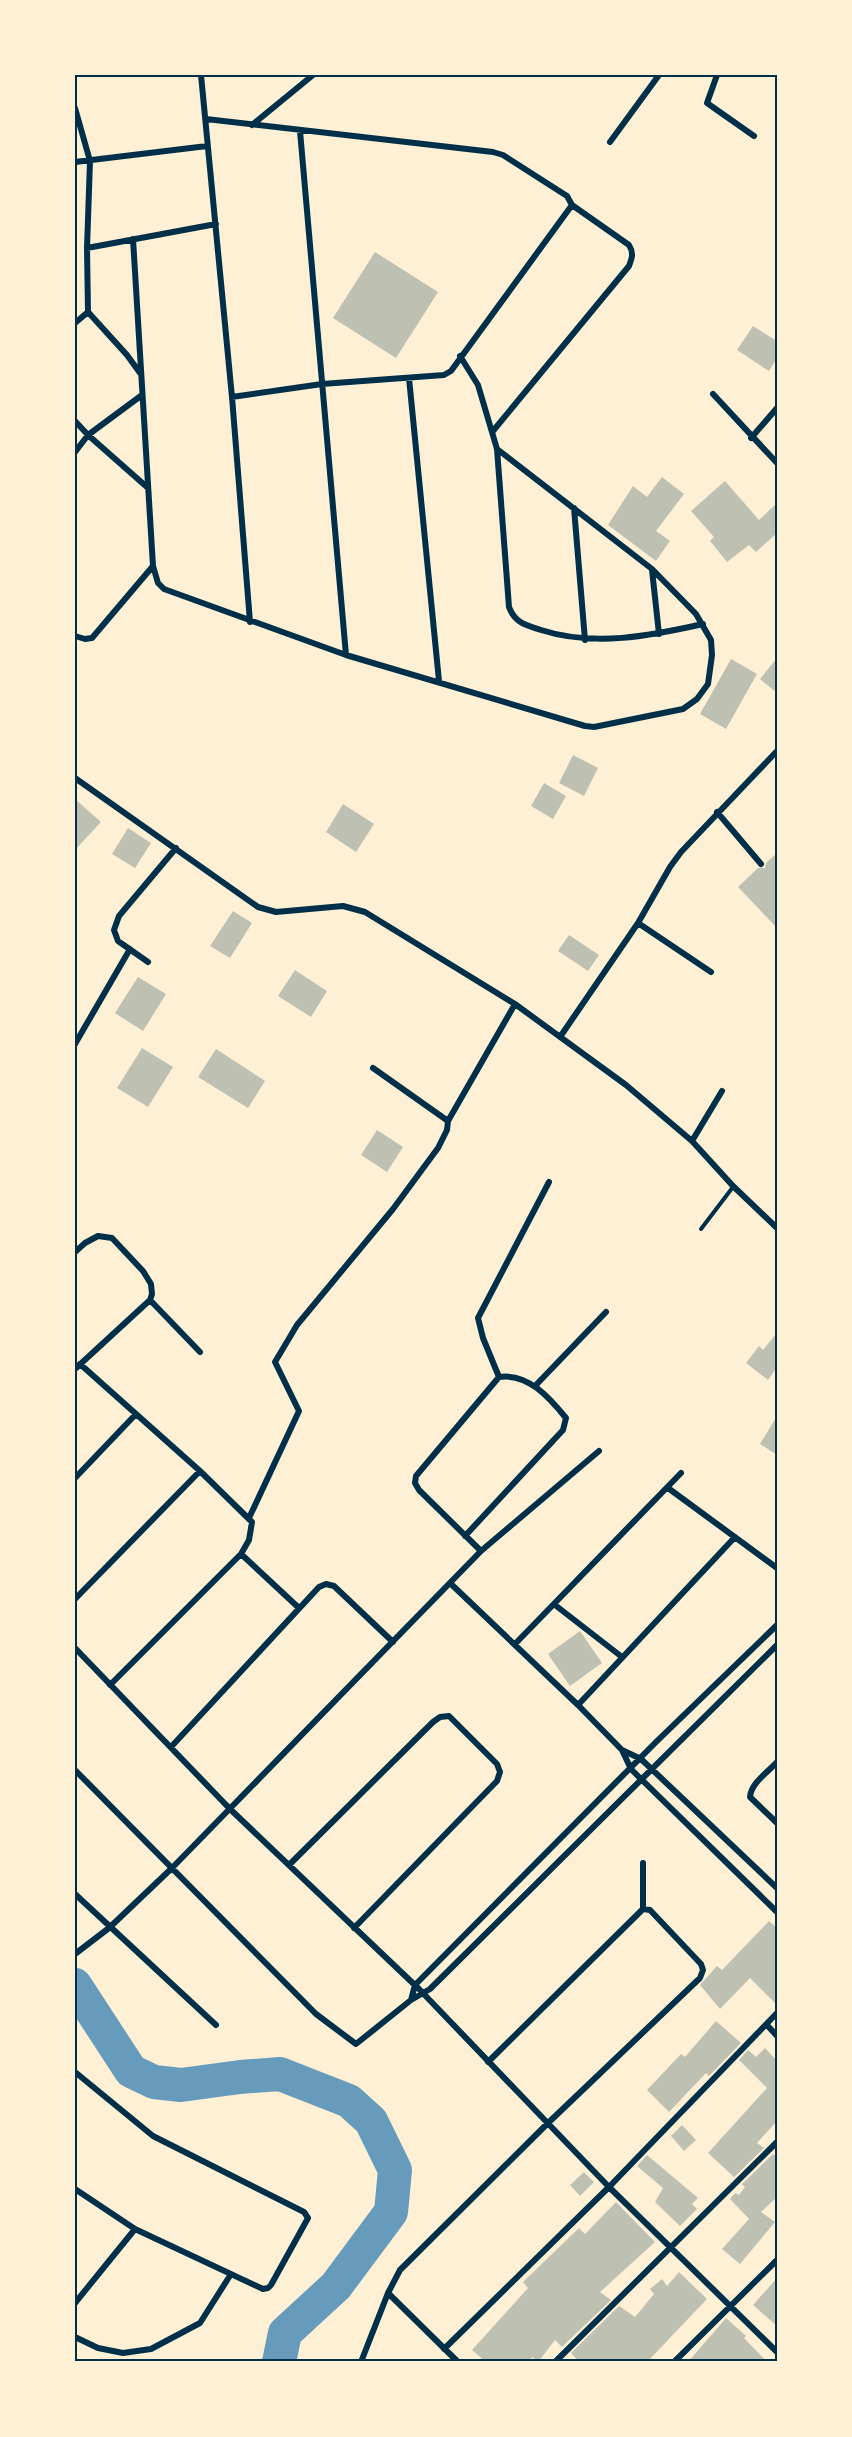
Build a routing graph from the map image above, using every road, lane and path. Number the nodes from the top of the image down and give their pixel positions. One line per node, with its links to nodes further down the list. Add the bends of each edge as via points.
1 (201, 75): 6 (street)
2 (313, 75): 7 (street)
3 (659, 75): 10 (street)
4 (717, 75): 9 (street, via 707,103)
5 (75, 108): 12 (street)
6 (206, 119): 7 (street); 11 (street)
7 (252, 125): 8 (street)
8 (300, 131): 14 (street, via 493,152 567,196); 23 (street)
9 (754, 136)
10 (610, 142)
11 (207, 146): 12 (street); 15 (street)
12 (90, 161): 13 (street); 17 (street)
13 (75, 162)
14 (572, 205): 20 (street); 29 (street, via 629,245 632,258)
15 (216, 224): 16 (street); 26 (street)
16 (133, 239): 17 (street); 21 (street)
17 (87, 248): 18 (street)
18 (88, 312): 19 (street); 21 (street, via 128,355)
19 (75, 323)
20 (460, 356): 22 (street, via 444,375); 29 (street, via 478,385)
21 (141, 376): 25 (street)
22 (409, 378): 23 (street); 45 (street)
23 (322, 384): 26 (street); 44 (street)
24 (713, 394): 31 (street)
25 (142, 395): 30 (street); 35 (street)
26 (232, 398): 39 (street)
27 (777, 408): 31 (street)
28 (75, 421): 30 (street)
29 (493, 431): 32 (street)
30 (88, 435): 33 (street); 35 (street)
31 (751, 438): 34 (street)
32 (497, 448): 36 (street); 43 (street, via 513,618 555,635)
33 (75, 452)
34 (777, 463)
35 (148, 488): 37 (street)
36 (574, 508): 38 (street); 43 (street)
37 (153, 566): 39 (street, via 164,589); 42 (street, via 92,638)
38 (652, 569): 40 (street); 41 (street)
39 (250, 622): 44 (street)
40 (703, 624): 41 (street); 45 (street, via 711,640 708,684 683,709 585,726)
41 (659, 634): 43 (street)
42 (75, 636)
43 (585, 640)
44 (346, 655): 45 (street)
45 (439, 681)
46 (777, 751): 48 (street)
47 (75, 778): 49 (street)
48 (717, 812): 50 (street); 51 (street, via 670,867)
49 (176, 848): 52 (street, via 119,916 114,930 117,941); 55 (street, via 258,907 276,912 343,906 365,912)
50 (761, 864)
51 (638, 923): 54 (street); 56 (street)
52 (130, 950): 53 (street); 57 (street)
53 (148, 962)
54 (711, 972)
55 (515, 1004): 56 (street); 60 (street)
56 (560, 1037): 61 (street, via 626,1085)
57 (75, 1044)
58 (373, 1068): 60 (street)
59 (722, 1091): 61 (street)
60 (448, 1121): 79 (street, via 431,1157 297,1325 275,1362 299,1411)
61 (692, 1141): 63 (street)
62 (549, 1182): 71 (street, via 478,1318)
63 (733, 1186): 64 (street); 65 (lane)
64 (777, 1228)
65 (701, 1229)
66 (75, 1252): 67 (street, via 98,1236 112,1239 143,1271 151,1284)
67 (150, 1300): 69 (street); 70 (street)
68 (606, 1312): 72 (street)
69 (200, 1352)
70 (78, 1366): 73 (street)
71 (500, 1377): 72 (street, via 512,1376); 80 (street, via 416,1476 419,1490)
72 (534, 1386): 80 (street, via 566,1418 563,1430)
73 (136, 1414): 75 (street); 77 (street)
74 (599, 1452): 82 (street)
75 (200, 1471): 79 (street); 86 (street)
76 (681, 1473): 78 (street)
77 (75, 1478)
78 (668, 1488): 81 (street); 87 (street)
79 (249, 1518): 83 (street, via 249,1540)
80 (465, 1536): 82 (street)
81 (735, 1537): 84 (street); 94 (street)
82 (481, 1551): 85 (street)
83 (241, 1554): 88 (street); 95 (street)
84 (777, 1568)
85 (450, 1584): 90 (street); 91 (street)
86 (75, 1599)
87 (555, 1605): 91 (street); 94 (street)
88 (299, 1608): 90 (street, via 319,1587 334,1586); 97 (street)
89 (777, 1624): 99 (street)
90 (393, 1642): 105 (street)
91 (515, 1644): 96 (street)
92 (777, 1645): 102 (street)
93 (75, 1648): 95 (street)
94 (622, 1657): 96 (street)
95 (110, 1684): 97 (street)
96 (578, 1705): 98 (street)
97 (171, 1747): 105 (street)
98 (622, 1750): 99 (street); 101 (street)
99 (639, 1761): 101 (street); 102 (street)
100 (777, 1762): 106 (street, via 750,1791 750,1797)
101 (631, 1769): 104 (street); 117 (street)
102 (652, 1769): 104 (street); 110 (street)
103 (75, 1770): 109 (street)
104 (641, 1779): 113 (street); 117 (street)
105 (230, 1809): 108 (street); 109 (street)
106 (777, 1823)
107 (643, 1863): 112 (street)
108 (289, 1865): 115 (street); 115 (street, via 440,1717 449,1716 497,1764 500,1772 496,1781)
109 (172, 1868): 114 (street); 118 (street, via 316,2014 356,2044)
110 (777, 1888)
111 (75, 1894): 114 (street)
112 (643, 1909): 123 (street); 125 (street, via 650,1911 700,1964 700,1978)
113 (777, 1912)
114 (110, 1928): 116 (street); 120 (street)
115 (354, 1928): 117 (street)
116 (75, 1954)
117 (420, 1989): 118 (street); 118 (street); 123 (street)
118 (411, 2000)
119 (777, 2013): 121 (street)
120 (216, 2025)
121 (766, 2025): 122 (street); 127 (street)
122 (777, 2036)
123 (488, 2062): 125 (street)
124 (75, 2072): 132 (street, via 153,2136 307,2214 268,2288)
125 (547, 2124): 127 (street); 133 (street, via 400,2270)
126 (777, 2142): 130 (street)
127 (609, 2187): 130 (street); 137 (street)
128 (75, 2189): 129 (street)
129 (135, 2229): 132 (street); 134 (street)
130 (669, 2248): 135 (street); 141 (street)
131 (777, 2260): 135 (street)
132 (231, 2274): 136 (street, via 200,2323 150,2349 123,2353 98,2348)
133 (388, 2294): 137 (street); 139 (street)
134 (75, 2303)
135 (731, 2305): 138 (street); 142 (street)
136 (75, 2337)
137 (444, 2349): 140 (street)
138 (777, 2352)
139 (361, 2362)
140 (458, 2362)
141 (555, 2362)
142 (674, 2362)

